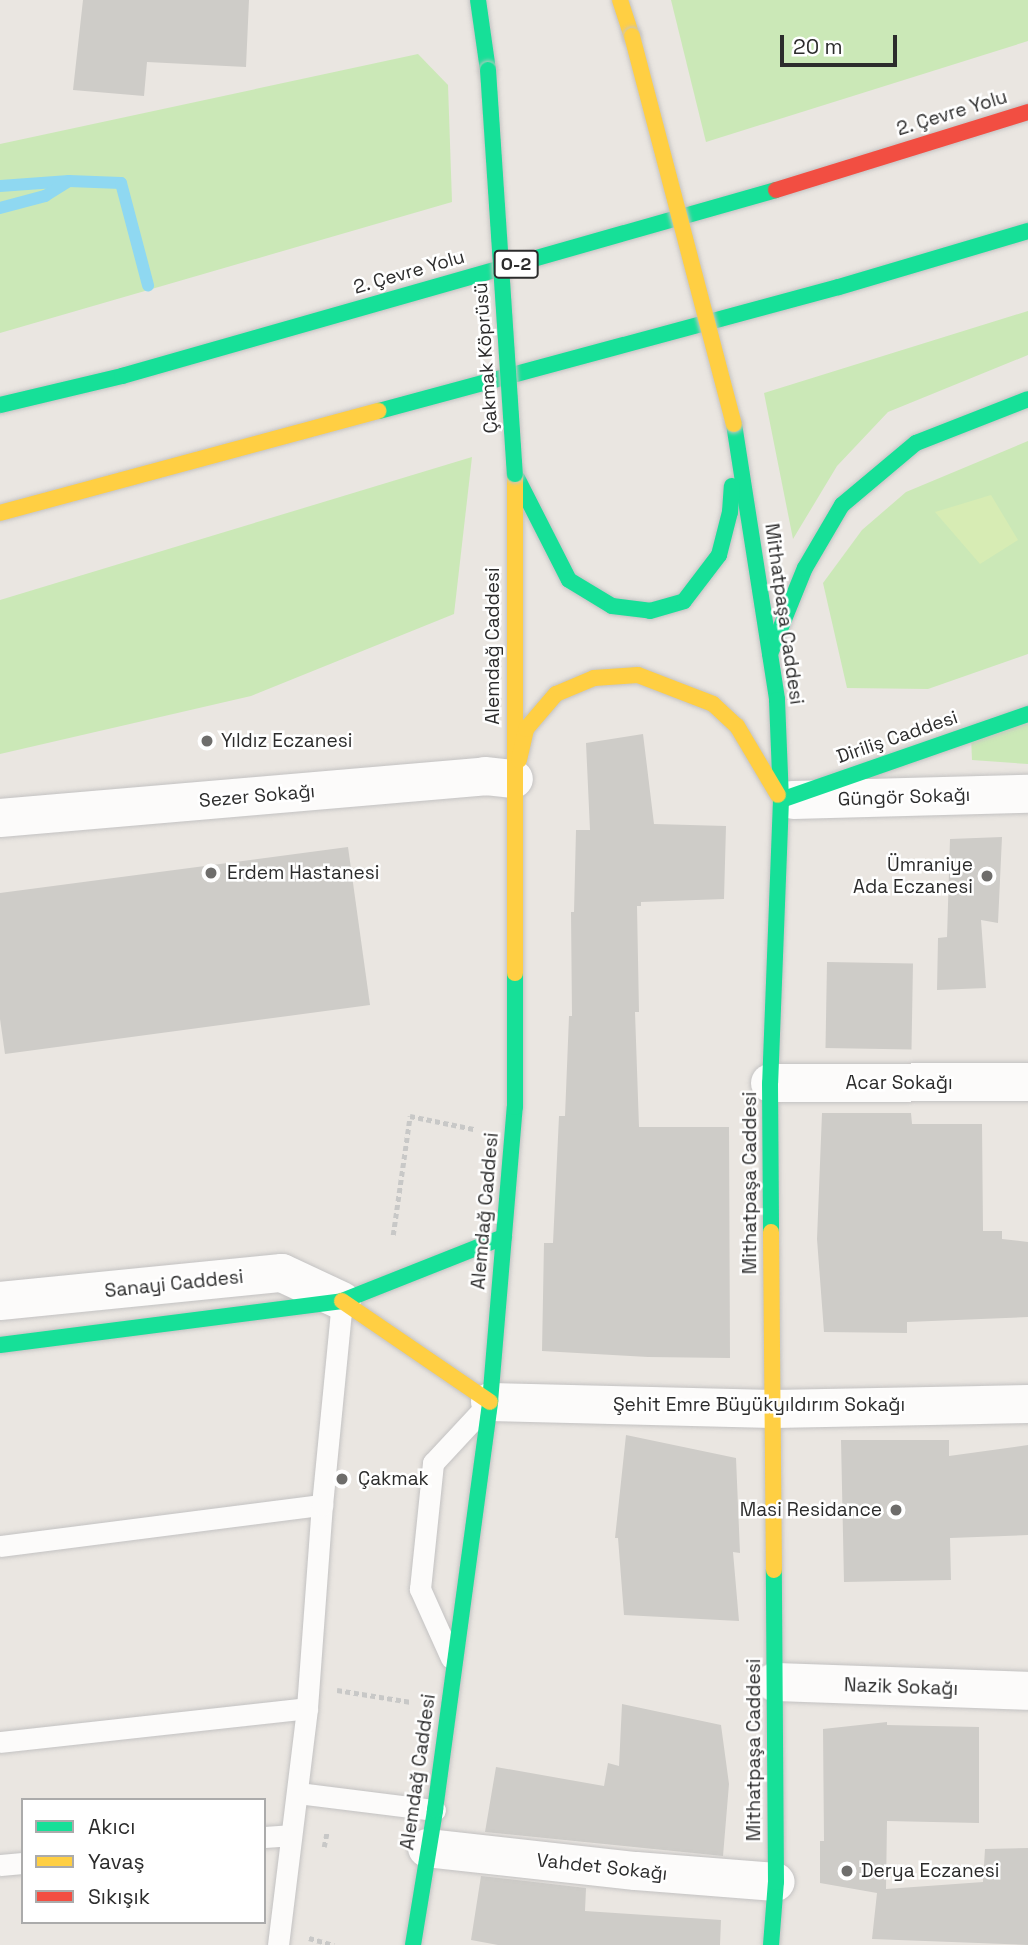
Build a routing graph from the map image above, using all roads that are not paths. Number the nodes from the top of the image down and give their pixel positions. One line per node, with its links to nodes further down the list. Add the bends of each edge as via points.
1 (478, 0): 8 (main road, Çakmak Köprüsü, bridge, via 488,71)
2 (620, 0): 7 (main road, bridge)
3 (1028, 111): 6 (main road, 2. Çevre Yolu / O-2, via 778,189 136,372)
4 (1028, 231): 9 (main road, via 812,294)
5 (1028, 399): 10 (main road, via 916,443 842,505 805,568)
6 (0, 405)
7 (734, 424): 8 (main road, via 730,512 719,555 684,601 650,611 612,606 569,580); 10 (main road, Mithatpaşa Caddesi)
8 (515, 474): 12 (main road, Alemdağ Caddesi)
9 (0, 513)
10 (770, 654): 14 (main road, Mithatpaşa Caddesi, via 777,700)
11 (1028, 714): 14 (main road, Diriliş Caddesi)
12 (514, 779): 14 (main road, via 526,729 556,694 594,678 638,675 713,704 737,726); 15 (street, Sezer Sokağı, via 485,776); 18 (main road, Alemdağ Caddesi, via 515,1107)
13 (1028, 794): 14 (street, Güngör Sokağı)
14 (781, 800): 17 (main road, Mithatpaşa Caddesi)
15 (0, 818)
16 (1028, 1082): 17 (street, Acar Sokağı)
17 (770, 1083): 24 (main road, Mithatpaşa Caddesi)
18 (504, 1237): 20 (main road, Sanayi Caddesi); 22 (main road, Alemdağ Caddesi)
19 (0, 1301): 20 (street, Sanayi Caddesi, via 282,1273)
20 (341, 1301): 21 (main road, Sanayi Caddesi); 22 (main road, Sanayi Caddesi); 25 (lane)
21 (0, 1345)
22 (490, 1402): 24 (street, Şehit Emre Büyükyıldırım Sokağı); 27 (main road, Alemdağ Caddesi); 27 (lane, via 433,1463 420,1589)
23 (1028, 1404): 24 (street, Şehit Emre Büyükyıldırım Sokağı)
24 (773, 1409): 28 (main road, Mithatpaşa Caddesi)
25 (322, 1505): 26 (lane); 30 (lane)
26 (0, 1546)
27 (454, 1666): 33 (main road, Alemdağ Caddesi)
28 (775, 1682): 29 (street, Nazik Sokağı); 39 (main road, Mithatpaşa Caddesi)
29 (1028, 1692)
30 (307, 1708): 31 (lane); 32 (lane)
31 (0, 1742)
32 (298, 1793): 33 (lane); 34 (lane)
33 (435, 1810): 36 (main road, Alemdağ Caddesi)
34 (290, 1835): 35 (lane); 40 (lane)
35 (266, 1837)
36 (428, 1848): 39 (street, Vahdet Sokağı); 41 (main road, Alemdağ Caddesi)
37 (21, 1863): 38 (lane)
38 (0, 1866)
39 (776, 1882): 42 (main road, Mithatpaşa Caddesi)
40 (278, 1945)
41 (414, 1945)
42 (771, 1945)

